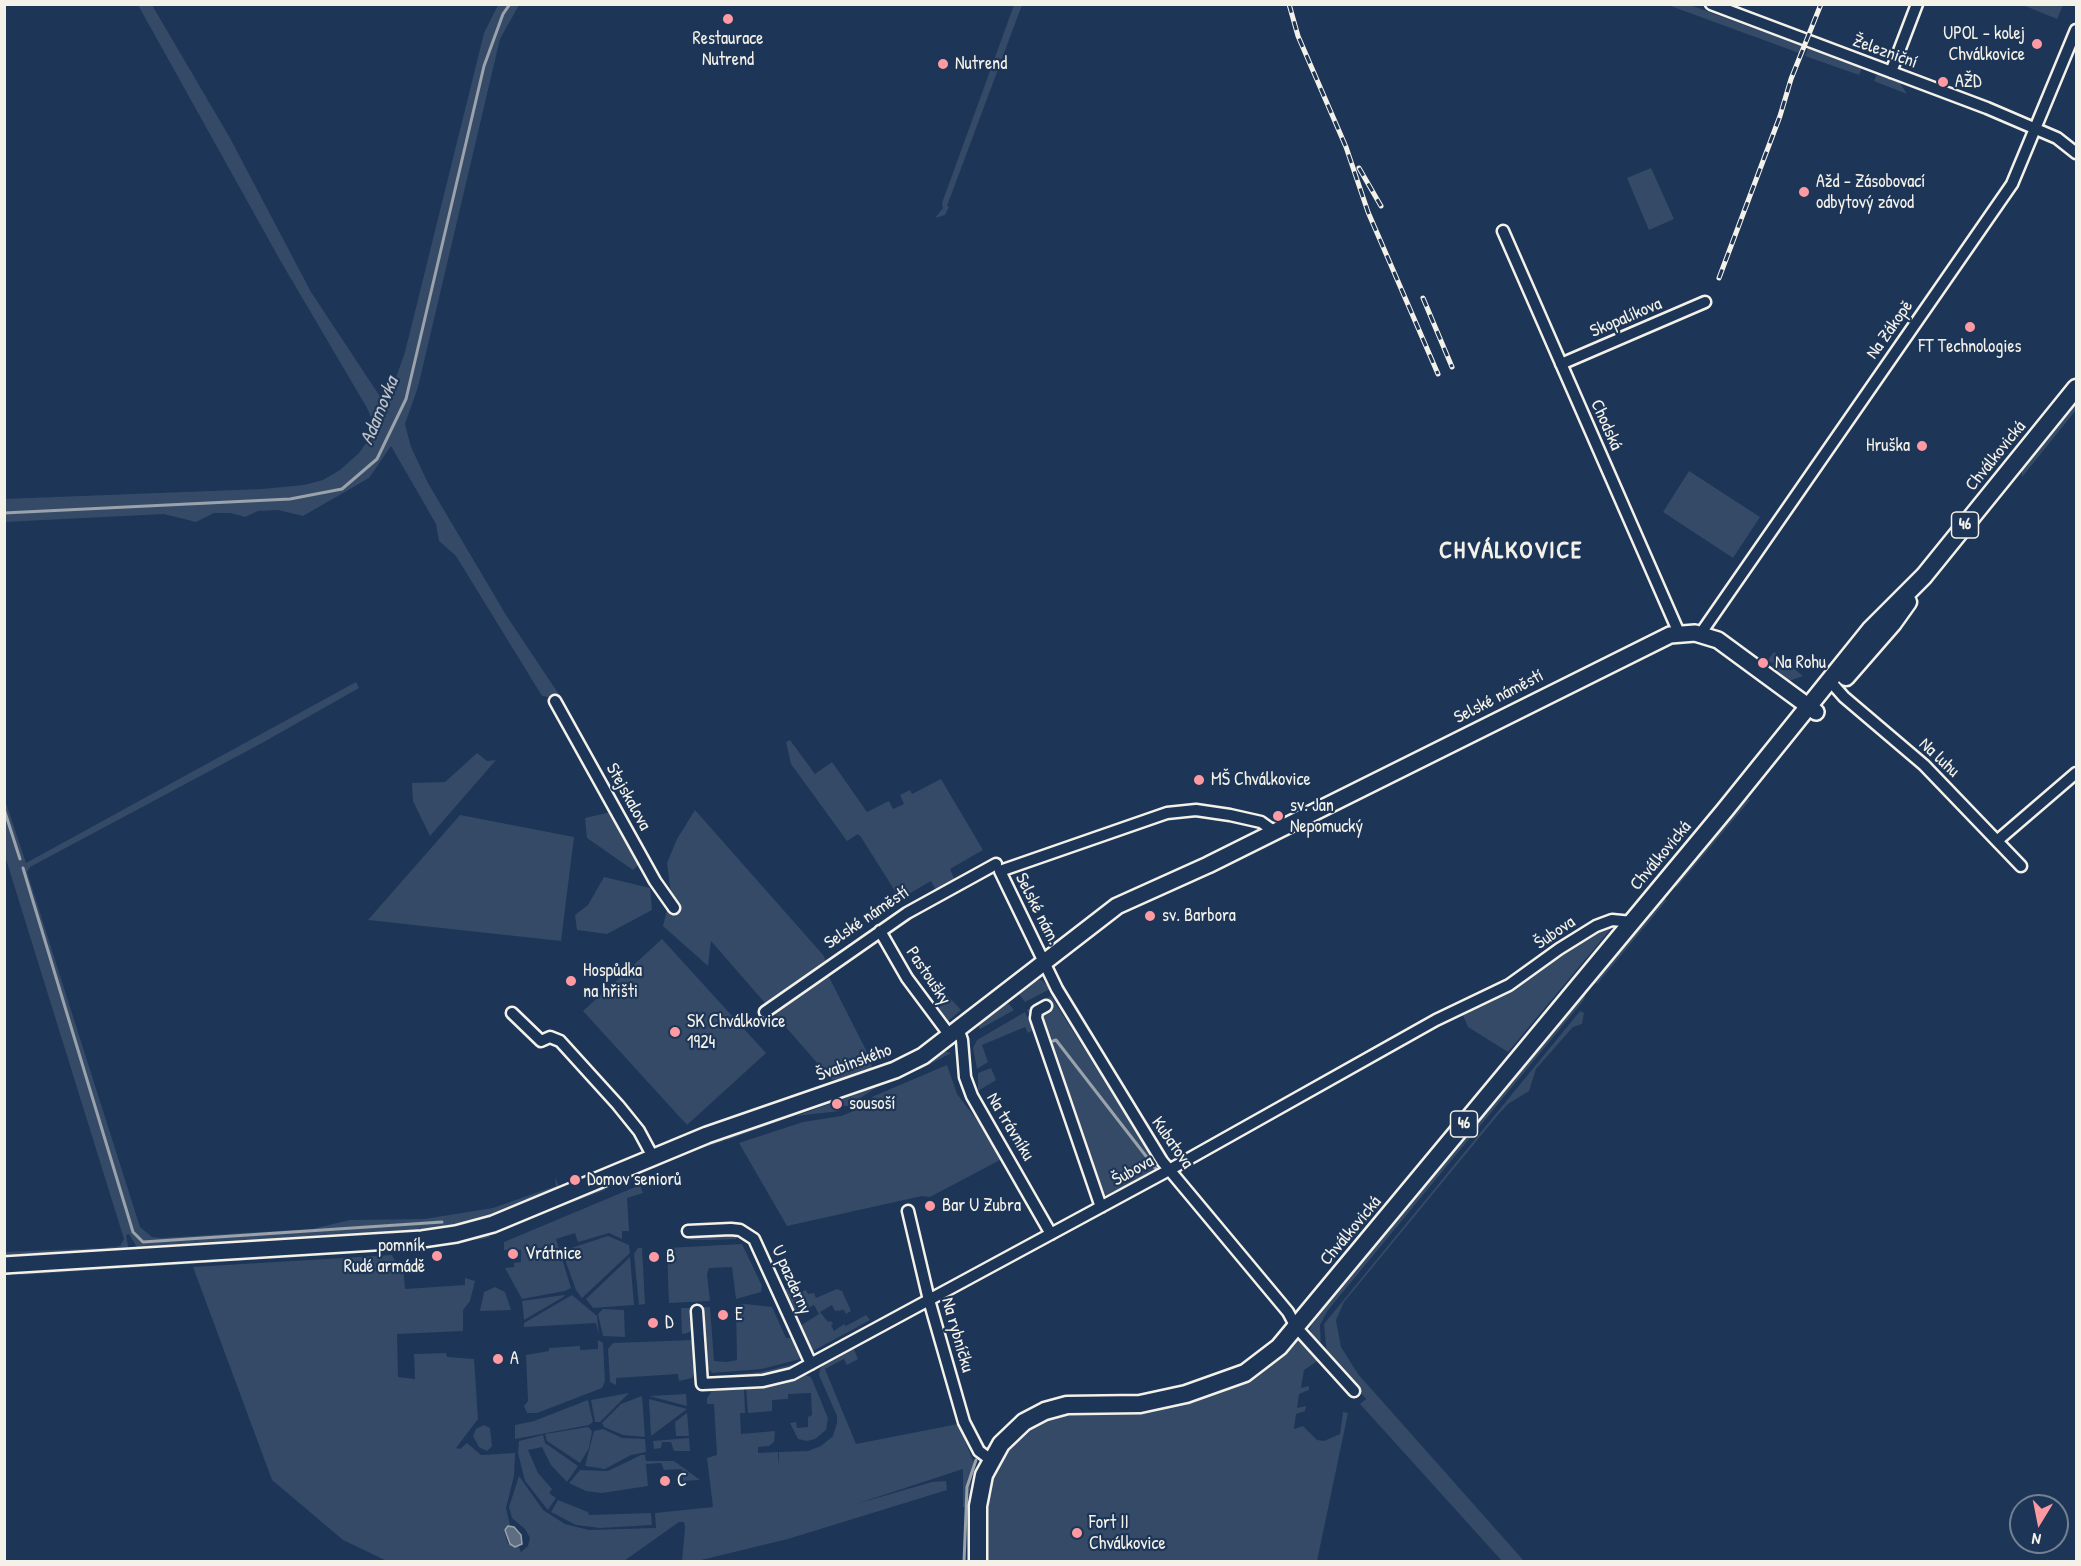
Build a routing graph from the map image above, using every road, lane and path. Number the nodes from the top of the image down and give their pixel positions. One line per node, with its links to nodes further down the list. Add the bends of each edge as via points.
1 (1710, 4): 4 (street, Železniční)
2 (1917, 4): 4 (street)
3 (2076, 30): 5 (street, Na Zákopě)
4 (1891, 72): 5 (street, Železniční)
5 (2037, 128): 6 (street, Železniční); 12 (street, Na Zákopě, via 2012,184)
6 (2076, 153)
7 (1503, 231): 9 (street, Chodská)
8 (1705, 303): 9 (street, Skopalíkova)
9 (1561, 364): 11 (street, Chodská)
10 (2076, 388): 13 (main road, Chválkovická / 46, via 1924,576 1870,630)
11 (1679, 633): 12 (street, Selské náměstí); 17 (street, Selské náměstí, via 1651,642)
12 (1701, 633): 15 (street, Selské náměstí, via 1718,640 1762,682)
13 (1832, 684): 15 (main road, Chválkovická); 18 (street, Na luhu, via 1924,765)
14 (555, 701): 21 (street, Stejskalova)
15 (1808, 713): 22 (main road, Chválkovická / 46)
16 (2076, 773): 18 (street)
17 (1275, 832): 20 (street, Selské náměstí, via 1261,822 1230,814 1196,810 1167,813); 24 (street, Selské náměstí, via 1117,906)
18 (1998, 840): 19 (street, Na luhu)
19 (2021, 866)
20 (998, 867): 23 (street, Selské náměstí, via 907,913); 24 (street, Selské nám.)
21 (674, 908)
22 (1632, 922): 30 (street, Šubova, via 1612,920 1596,926 1509,986 1436,1020); 38 (main road, Chválkovická / 46)
23 (880, 932): 26 (street, Selské náměstí); 28 (street, Pastoušky, via 907,978)
24 (1045, 962): 28 (street, Švabinského); 30 (street, Kubatova, via 1099,1062)
25 (1046, 1006): 31 (street, via 1037,1011 1036,1017)
26 (765, 1012)
27 (512, 1013): 29 (street, via 541,1041 550,1037 560,1041 639,1131)
28 (955, 1034): 29 (street, Švabinského, via 895,1070); 34 (street, Na trávníku, via 962,1040 972,1095)
29 (653, 1157): 35 (street, Švabinského, via 493,1224 432,1238)
30 (1169, 1170): 31 (street, Šubova); 38 (street, Kubatova)
31 (1101, 1207): 34 (street, Šubova)
32 (908, 1211): 36 (street, Na rybníčku)
33 (688, 1231): 39 (street, U pazderny, via 731,1228 754,1239)
34 (1051, 1234): 36 (street, Šubova)
35 (4, 1265)
36 (929, 1300): 39 (street, Šubova); 41 (street, Na rybníčku, via 967,1430 979,1451)
37 (697, 1311): 39 (street, Šubova, via 702,1384 763,1381 792,1374)
38 (1296, 1327): 40 (street, Kubatova); 41 (main road, Chválkovická / 46, via 1262,1362 1223,1382 1160,1401 1076,1404 1041,1412 1011,1433)
39 (811, 1364)
40 (1354, 1391)
41 (991, 1460): 42 (main road, Chválkovická / 46, via 979,1501)
42 (978, 1562)

